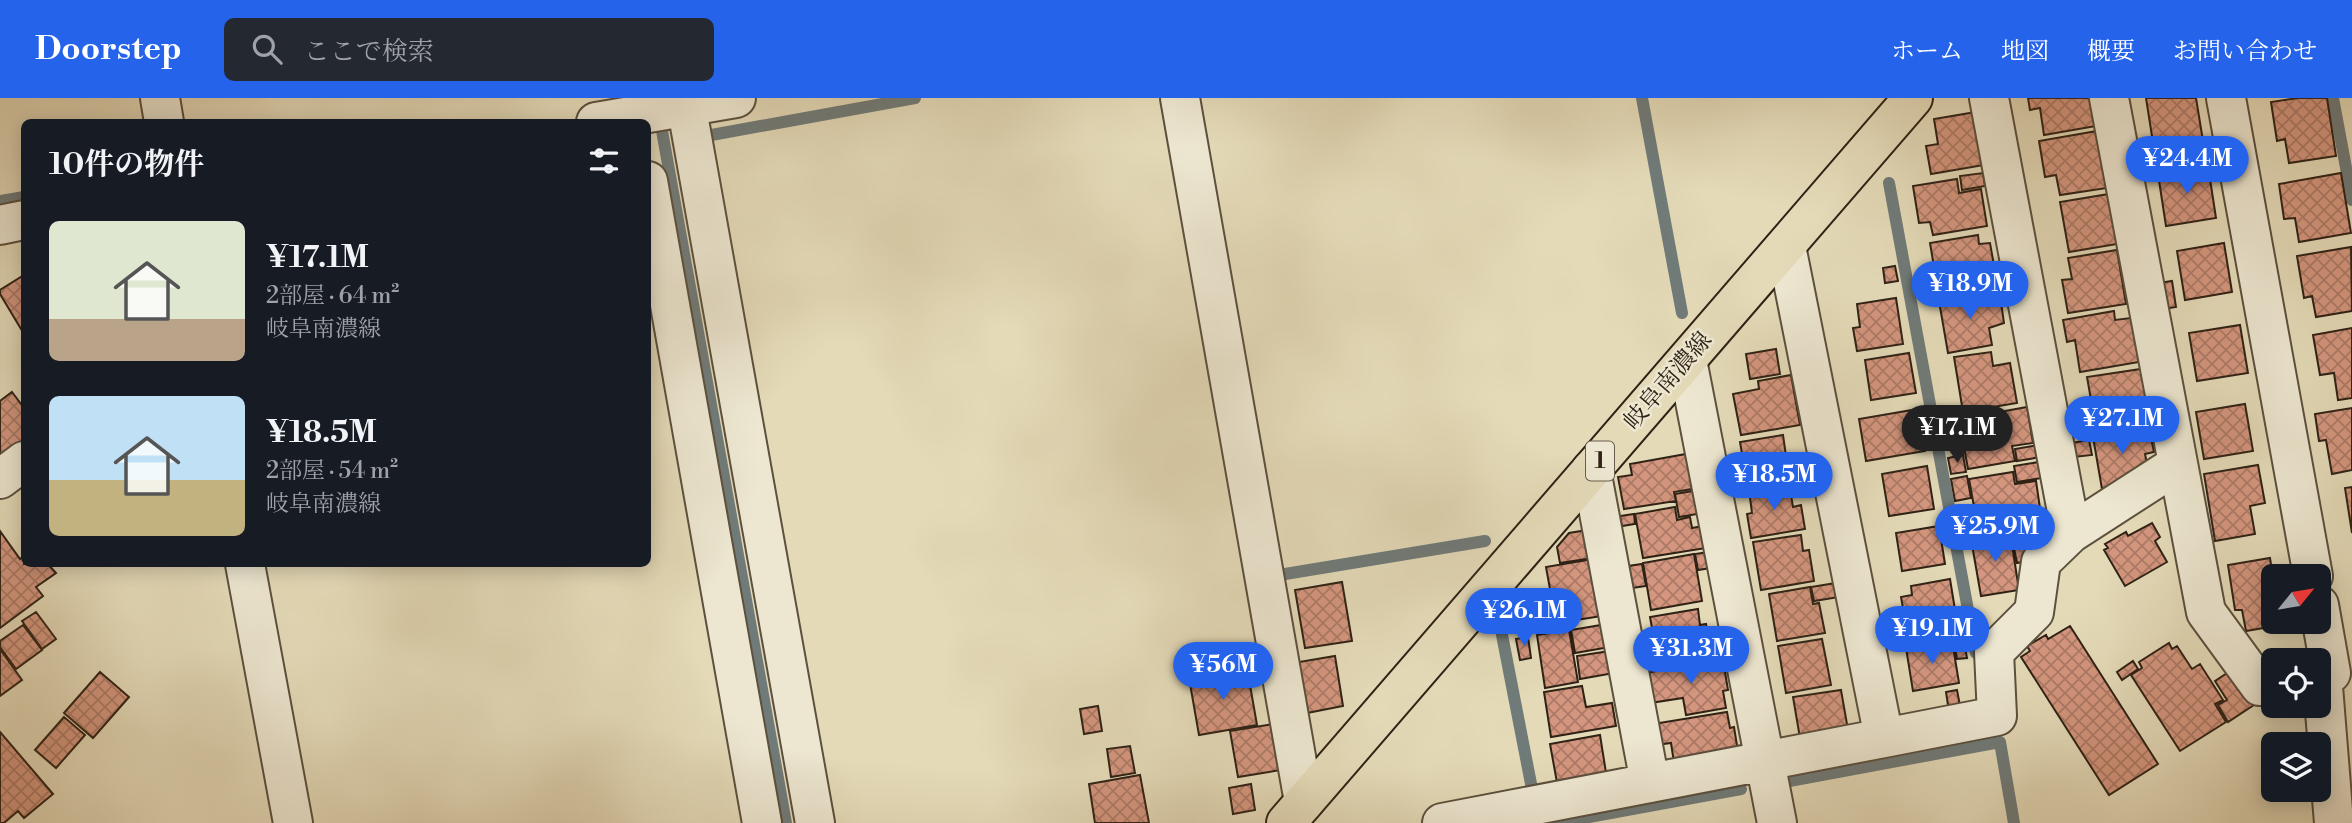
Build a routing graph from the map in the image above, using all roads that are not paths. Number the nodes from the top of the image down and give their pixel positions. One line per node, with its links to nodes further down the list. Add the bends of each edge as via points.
1 (160, 98): 9 (street)
2 (736, 98): 8 (street)
3 (1180, 98): 28 (street)
4 (1913, 98): 14 (main road, 岐阜南濃線 / 1)
5 (1989, 98): 20 (street)
6 (2109, 98): 17 (street)
7 (2226, 98): 21 (street)
8 (657, 109): 10 (street); 31 (street)
9 (164, 119)
10 (610, 119)
11 (651, 198): 30 (street)
12 (21, 221): 13 (street)
13 (0, 225)
14 (1786, 246): 15 (main road, 岐阜南濃線 / 1); 25 (street)
15 (1687, 360): 18 (main road, 岐阜南濃線 / 1); 26 (street)
16 (21, 463): 19 (street)
17 (2178, 464): 20 (street); 24 (street, via 2206,612)
18 (1591, 470): 27 (street); 28 (main road, 岐阜南濃線 / 1)
19 (0, 479)
20 (2071, 533): 25 (street, via 2041,562 2034,612 1994,652 1997,716)
21 (2311, 564)
22 (246, 567): 29 (street)
23 (2331, 673): 34 (street)
24 (2261, 686)
25 (1884, 738): 26 (street)
26 (1766, 760): 27 (street); 33 (street)
27 (1650, 783): 32 (street)
28 (1294, 817)
29 (293, 823)
30 (762, 823)
31 (815, 823)
32 (1443, 823)
33 (1777, 823)
34 (2333, 823)

